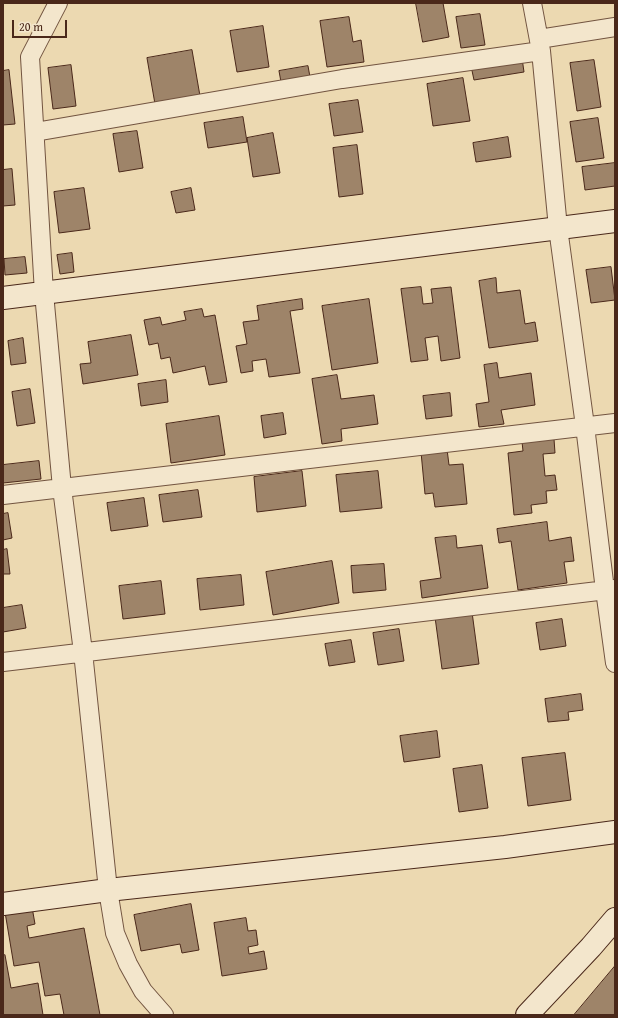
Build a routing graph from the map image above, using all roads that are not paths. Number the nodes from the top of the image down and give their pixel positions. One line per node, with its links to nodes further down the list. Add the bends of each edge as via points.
1 (58, 3): 5 (street, via 30,57)
2 (532, 3): 4 (street)
3 (615, 27): 4 (street)
4 (540, 45): 5 (street); 7 (street)
5 (35, 132): 8 (street)
6 (615, 221): 7 (street)
7 (558, 228): 8 (street); 11 (street)
8 (44, 293): 9 (street); 12 (street)
9 (3, 298)
10 (615, 423): 11 (street)
11 (585, 426): 12 (street); 14 (street)
12 (62, 488): 13 (street); 15 (street)
13 (3, 495)
14 (610, 589): 15 (street); 17 (street)
15 (83, 652): 16 (street); 19 (street)
16 (3, 662)
17 (615, 663)
18 (615, 832): 19 (street, via 505,847)
19 (108, 890): 20 (street); 22 (street, via 115,933 128,964 143,991)
20 (3, 904)
21 (615, 919): 23 (street)
22 (164, 1015)
23 (527, 1015)

